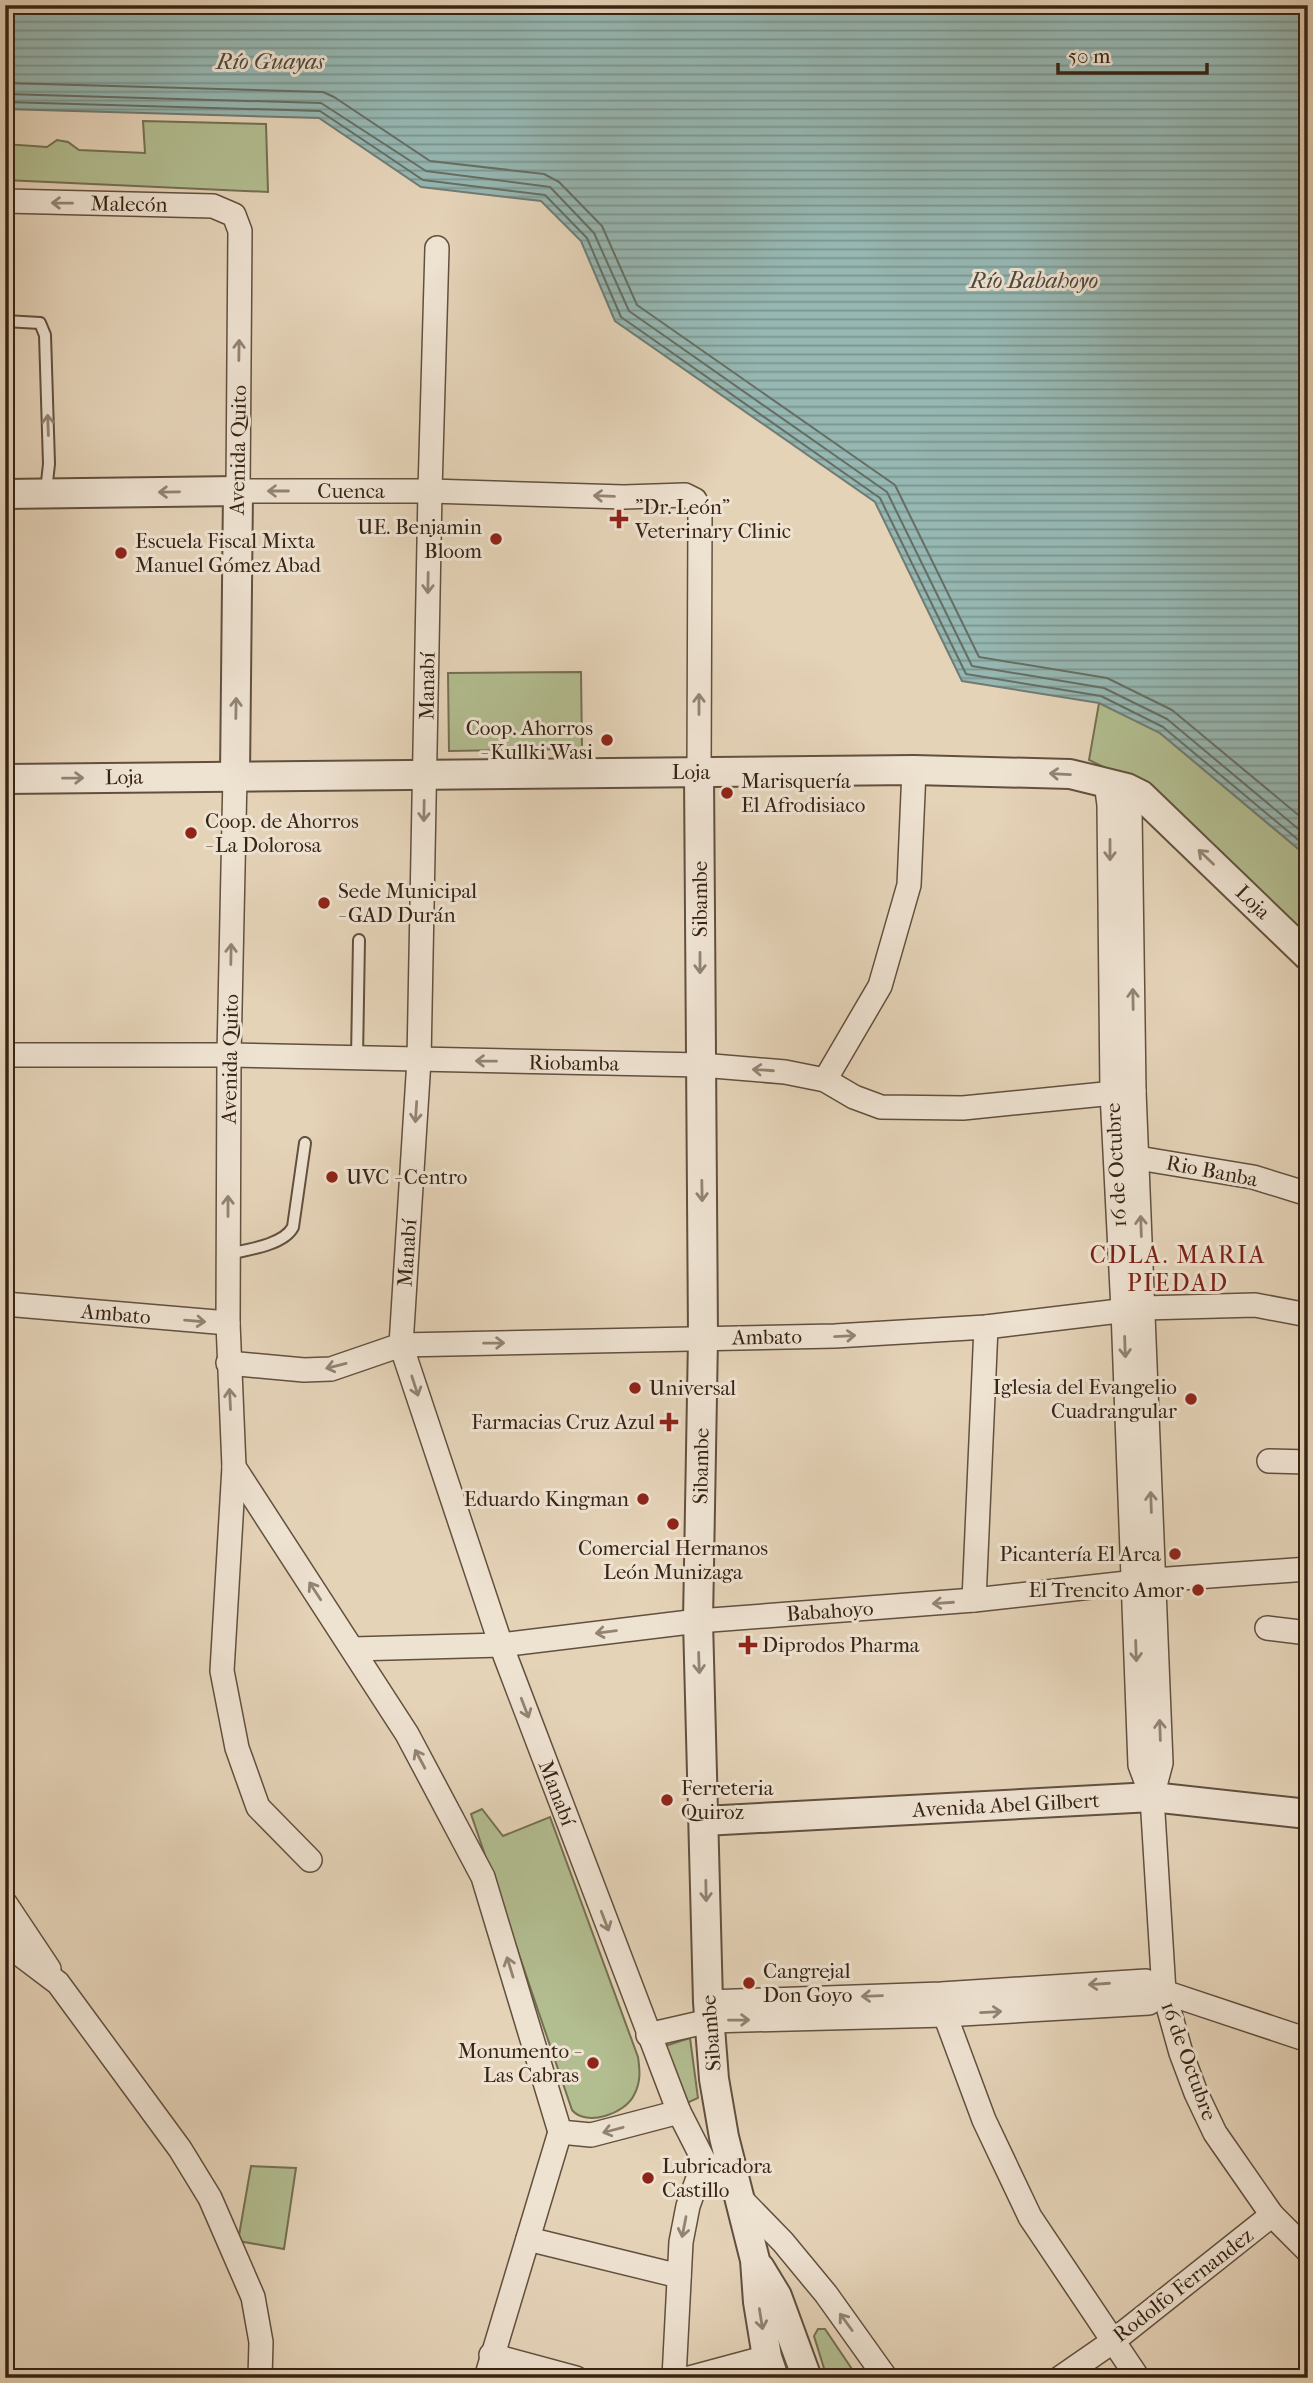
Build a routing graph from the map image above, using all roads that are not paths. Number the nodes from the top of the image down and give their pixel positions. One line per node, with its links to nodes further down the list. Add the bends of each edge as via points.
1 (5, 201): 2 (street, Malecón, one-way to 1, via 234,215 213,206)
2 (240, 231): 5 (street, Avenida Quito, one-way to 2)
3 (437, 248): 6 (street, Manabí)
4 (5, 320): 8 (lane, one-way to 4, via 45,335 40,323)
5 (238, 491): 6 (street, Cuenca, one-way to 5); 8 (street, Cuenca, one-way to 8); 13 (street, Avenida Quito, one-way to 5)
6 (430, 491): 9 (street, Cuenca, one-way to 6, via 685,495); 12 (street, Manabí, one-way to 12)
7 (5, 494): 8 (street, Cuenca)
8 (46, 494)
9 (695, 500): 11 (street, Sibambe, one-way to 9, via 700,513)
10 (914, 770): 11 (street, Loja); 15 (street, Loja, one-way to 10, via 1070,774); 23 (street, via 909,885 880,986)
11 (699, 773): 12 (street, Loja); 22 (street, Sibambe, one-way to 22)
12 (425, 774): 13 (street, Loja); 21 (street, Manabí, one-way to 21)
13 (235, 776): 14 (street, Loja, one-way to 13); 19 (street, Avenida Quito, one-way to 13)
14 (5, 779)
15 (1117, 785): 17 (street, Loja, one-way to 15, via 1141,795); 24 (street, 16 de Octubre, via 1130,811)
16 (359, 940): 20 (lane)
17 (1308, 956)
18 (5, 1055): 19 (street, Riobamba)
19 (229, 1055): 20 (street, Riobamba); 28 (street, Avenida Quito, one-way to 19)
20 (357, 1058): 21 (street, Riobamba)
21 (419, 1060): 22 (street, Riobamba, one-way to 21); 35 (street, Manabí, one-way to 35)
22 (701, 1065): 23 (street, Riobamba, one-way to 22); 34 (street, Sibambe, one-way to 34)
23 (825, 1080): 24 (street, Riobamba, via 881,1107 963,1108)
24 (1123, 1092): 26 (street, 16 de Octubre)
25 (304, 1143): 28 (lane, via 290,1234)
26 (1127, 1158): 27 (street, Rio Banba, via 1253,1177); 30 (street, 16 de Octubre)
27 (1308, 1194)
28 (228, 1254): 32 (street, Avenida Quito)
29 (5, 1304): 32 (street, Ambato, one-way to 32)
30 (1134, 1309): 31 (street, Ambato, via 1255,1305); 33 (street, Ambato); 41 (street, 16 de Octubre)
31 (1308, 1315)
32 (228, 1323): 36 (street, Avenida Quito)
33 (986, 1327): 34 (street, Ambato, one-way to 33); 42 (street)
34 (703, 1338): 35 (street, Ambato, one-way to 34); 43 (street, Sibambe)
35 (401, 1345): 36 (street, Ambato, one-way to 36, via 331,1369); 46 (street, Manabí, one-way to 46)
36 (228, 1363): 39 (street, Avenida Quito, one-way to 36)
37 (1269, 1461): 38 (street)
38 (1308, 1462)
39 (234, 1467): 47 (street, one-way to 39); 51 (street, Avenida Quito, via 222,1671 237,1748 258,1807)
40 (1308, 1569): 41 (street, Babahoyo)
41 (1143, 1581): 42 (street, Babahoyo); 48 (street, 16 de Octubre, via 1161,1763)
42 (974, 1600): 43 (street, Babahoyo, one-way to 43)
43 (698, 1621): 46 (street, Babahoyo, one-way to 46); 50 (street, Sibambe, one-way to 50)
44 (1267, 1629): 45 (street)
45 (1308, 1633)
46 (501, 1645): 47 (street, Babahoyo); 58 (street, Manabí, one-way to 58)
47 (353, 1648): 61 (street, one-way to 47, via 483,1877 407,1734)
48 (1152, 1797): 49 (street, Avenida Abel Gilbert); 50 (street, Avenida Abel Gilbert); 55 (street, 16 de Octubre)
49 (1308, 1814)
50 (704, 1821): 57 (street, Sibambe, one-way to 57)
51 (310, 1860)
52 (5, 1903): 54 (street)
53 (5, 1943): 54 (street)
54 (58, 1983): 72 (street, via 180,2149 210,2198 253,2297 261,2342)
55 (1164, 1992): 56 (street, via 1149,2003); 59 (street); 64 (street, 16 de Octubre, via 1181,2053 1215,2133)
56 (943, 2005): 57 (street); 69 (street, via 984,2120 1030,2217)
57 (708, 2012): 58 (street); 63 (street, Sibambe, via 714,2080)
58 (648, 2035): 60 (street, Manabí)
59 (1308, 2040)
60 (679, 2112): 61 (street, one-way to 61, via 591,2136); 62 (street, Manabí)
61 (560, 2132): 65 (street)
62 (704, 2161): 63 (street, Manabí); 68 (street, one-way to 68, via 688,2206)
63 (738, 2194): 67 (street); 78 (street, Sibambe, one-way to 63, via 825,2294)
64 (1272, 2215): 66 (street, 16 de Octubre); 69 (street, Rodolfo Fernandez)
65 (528, 2239): 68 (street); 70 (street)
66 (1308, 2251)
67 (755, 2260): 71 (street, one-way to 71); 77 (street, via 777,2296)
68 (679, 2276): 75 (street)
69 (1112, 2342): 79 (street, Rodolfo Fernandez); 80 (street)
70 (491, 2355): 73 (street); 74 (street)
71 (770, 2368): 76 (street)
72 (260, 2378)
73 (485, 2378)
74 (576, 2378)
75 (674, 2378)
76 (689, 2378)
77 (807, 2378)
78 (886, 2378)
79 (1060, 2378)
80 (1138, 2378)

